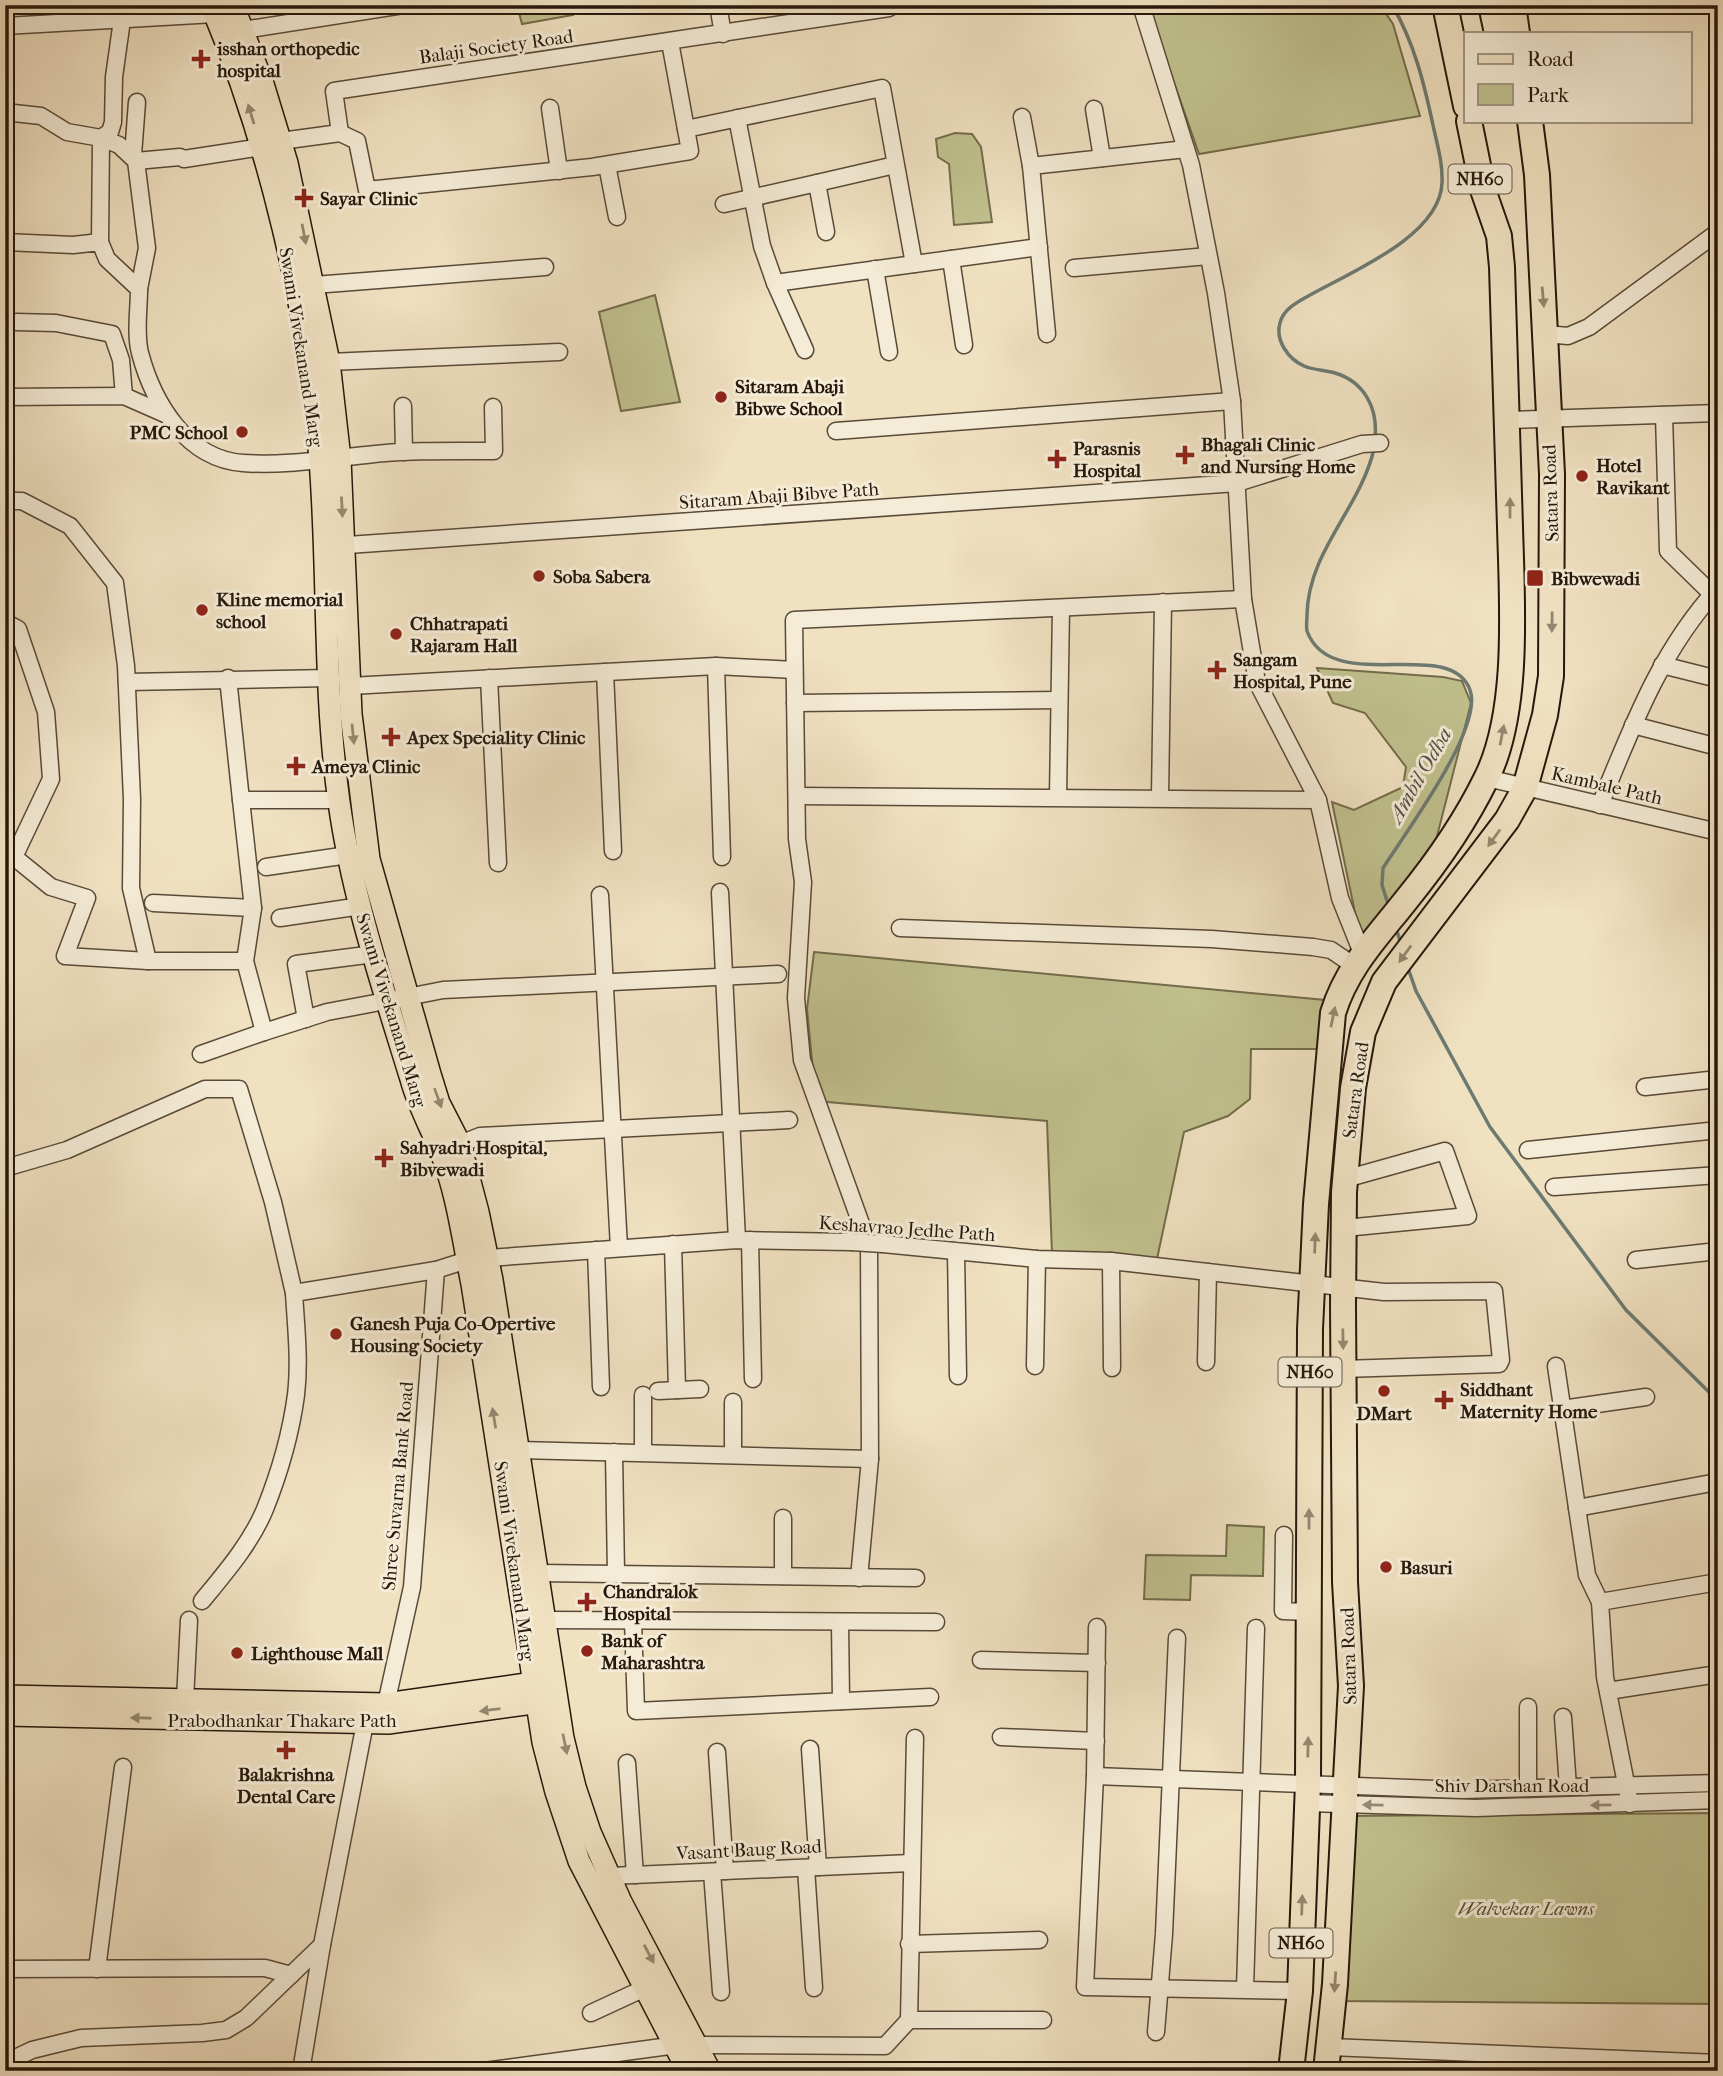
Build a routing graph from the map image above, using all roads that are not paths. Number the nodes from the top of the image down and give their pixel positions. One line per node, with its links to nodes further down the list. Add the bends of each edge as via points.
1 (403, 5): 9 (street)
2 (718, 5): 18 (street)
3 (801, 5): 13 (street)
4 (1141, 5): 36 (street)
5 (1445, 5): 21 (highway)
6 (1456, 5): 19 (highway)
7 (1491, 5): 16 (highway)
8 (1513, 5): 17 (highway)
9 (385, 7): 15 (street)
10 (219, 8): 12 (street); 15 (main road, Swami Vivekanand Marg); 35 (main road, Swami Vivekanand Marg, one-way to 10)
11 (879, 8): 13 (street, Balaji Society Road)
12 (122, 20): 14 (street); 34 (street, via 113,122 110,132)
13 (804, 22): 18 (street, Balaji Society Road)
14 (5, 26)
15 (243, 30): 35 (main road, Swami Vivekanand Marg)
16 (1497, 32)
17 (1517, 32)
18 (723, 34): 20 (street, Balaji Society Road)
19 (1464, 39)
20 (670, 41): 32 (street); 33 (street, Balaji Society Road, via 334,91)
21 (1464, 96)
22 (137, 102): 37 (street)
23 (550, 108): 42 (street)
24 (1094, 109): 38 (street)
25 (5, 111): 34 (street, via 41,116 67,132)
26 (1022, 117): 41 (street)
27 (737, 118): 32 (street); 40 (street, via 882,88); 44 (street)
28 (1469, 122): 50 (highway, Satara Road / NH60, via 1483,190)
29 (1483, 122): 50 (highway, via 1498,186)
30 (1515, 122): 47 (highway)
31 (1530, 122): 47 (highway, Satara Road / NH60)
32 (686, 129): 39 (street, via 690,151)
33 (340, 133): 35 (street); 42 (street, via 357,141 367,190)
34 (101, 138): 37 (street); 52 (street)
35 (271, 144): 37 (street, via 182,158); 61 (main road, Swami Vivekanand Marg, one-way to 61); 84 (main road, Swami Vivekanand Marg, via 279,215)
36 (1186, 149): 38 (street); 54 (street)
37 (134, 158): 62 (street, via 147,248)
38 (1101, 158): 41 (street)
39 (607, 165): 42 (street); 46 (street)
40 (895, 165): 43 (street); 56 (street)
41 (1031, 166): 53 (street)
42 (559, 171)
43 (817, 183): 44 (street); 48 (street)
44 (753, 197): 45 (street); 60 (street)
45 (724, 204)
46 (617, 216)
47 (1538, 229): 65 (highway, Satara Road / NH60, one-way to 65)
48 (826, 232)
49 (1718, 232): 65 (street, via 1589,327 1568,336)
50 (1499, 236): 80 (highway, Satara Road / NH60)
51 (5, 242): 52 (street)
52 (100, 242): 62 (street, via 107,259)
53 (1039, 247): 55 (street); 64 (street)
54 (1208, 256): 58 (street); 73 (street)
55 (951, 259): 56 (street); 66 (street)
56 (914, 264): 59 (street)
57 (545, 267): 61 (street)
58 (1074, 268)
59 (875, 270): 60 (street); 69 (street)
60 (775, 283): 67 (street)
61 (314, 285): 70 (main road, Swami Vivekanand Marg)
62 (139, 289): 77 (street, via 139,351)
63 (16, 322): 71 (street, via 57,323 112,334 121,360)
64 (1047, 334)
65 (1546, 334): 79 (highway, Satara Road / NH60)
66 (964, 345)
67 (805, 350)
68 (559, 352): 70 (street)
69 (889, 352)
70 (329, 362): 84 (main road, Swami Vivekanand Marg)
71 (124, 396): 72 (street); 77 (street)
72 (5, 397)
73 (1232, 401): 81 (street); 85 (street)
74 (403, 406): 83 (street)
75 (493, 407): 83 (street, via 494,451)
76 (1718, 413): 78 (street)
77 (165, 414): 84 (street, via 186,437 220,457 241,463)
78 (1664, 415): 79 (street); 88 (street, via 1668,551)
79 (1547, 419): 80 (street); 108 (highway, Satara Road / NH60, one-way to 108, via 1552,474 1551,676)
80 (1508, 420): 107 (highway, Satara Road / NH60, one-way to 80, via 1499,751 1508,676 1512,574)
81 (836, 431)
82 (1380, 443): 85 (street, Sitaram Abaji Bibve Path, via 1362,444)
83 (404, 452): 84 (street)
84 (330, 460): 87 (main road, Swami Vivekanand Marg)
85 (1237, 483): 87 (street, Sitaram Abaji Bibve Path); 89 (street)
86 (5, 502): 101 (street, via 22,501 70,526 115,583)
87 (334, 546): 98 (main road, Swami Vivekanand Marg); 102 (main road, Swami Vivekanand Marg)
88 (1715, 591): 93 (street, via 1687,622)
89 (1243, 599): 90 (street); 114 (street, via 1257,682)
90 (1163, 602): 91 (street); 111 (street)
91 (1061, 608): 95 (street, via 794,620); 103 (street)
92 (5, 622): 131 (street, via 18,629 46,712 51,779 14,857 51,887 87,898 65,956)
93 (1662, 665): 100 (street); 105 (street)
94 (716, 666): 95 (street); 96 (street); 119 (street)
95 (794, 670): 104 (street)
96 (605, 672): 99 (street); 117 (street)
97 (228, 678): 98 (street); 101 (street); 112 (street)
98 (329, 678): 113 (main road, Swami Vivekanand Marg)
99 (489, 678): 102 (street); 120 (street)
100 (1718, 679)
101 (127, 682): 131 (street, via 131,888)
102 (350, 686): 136 (main road, Swami Vivekanand Marg, one-way to 136, via 359,798)
103 (1059, 700): 104 (street); 110 (street)
104 (795, 703): 109 (street)
105 (1633, 725): 106 (street); 115 (street)
106 (1718, 747)
107 (1487, 778): 108 (street, Kambale Path); 129 (highway, Satara Road / NH60, via 1408,899)
108 (1525, 788): 115 (street, Kambale Path); 150 (highway, Satara Road / NH60, one-way to 150, via 1501,829 1384,982 1363,1032)
109 (797, 796): 110 (street); 185 (street, via 803,882 796,998 802,1060 869,1246)
110 (1058, 797): 111 (street)
111 (1160, 797): 114 (street)
112 (241, 800): 113 (street); 126 (street)
113 (339, 800): 118 (main road, Swami Vivekanand Marg)
114 (1318, 800): 129 (street, via 1340,898)
115 (1600, 805): 116 (street, Kambale Path)
116 (1718, 832)
117 (613, 851)
118 (348, 855): 121 (street); 125 (main road, Swami Vivekanand Marg)
119 (722, 857)
120 (498, 863)
121 (266, 867)
122 (720, 892): 134 (street)
123 (600, 895): 135 (street)
124 (153, 903): 126 (street)
125 (361, 906): 127 (street); 130 (main road, Swami Vivekanand Marg)
126 (253, 908): 132 (street)
127 (280, 918)
128 (900, 928): 129 (street, via 1212,939)
129 (1363, 953): 165 (highway, Satara Road / NH60, one-way to 129, via 1329,1041 1340,990)
130 (374, 954): 136 (main road, Swami Vivekanand Marg); 137 (street, via 296,964)
131 (148, 961): 132 (street)
132 (245, 961): 138 (street)
133 (778, 974): 134 (street)
134 (722, 976): 135 (street); 143 (street)
135 (604, 982): 136 (street, via 443,990); 144 (street)
136 (389, 1000): 137 (street); 146 (main road, Swami Vivekanand Marg, one-way to 146); 159 (main road, Swami Vivekanand Marg, via 420,1110 440,1151)
137 (306, 1019): 138 (street)
138 (264, 1032): 139 (street)
139 (201, 1054)
140 (1718, 1079): 141 (street)
141 (1644, 1087)
142 (789, 1120): 143 (street)
143 (729, 1125): 144 (street); 153 (street)
144 (613, 1130): 146 (street, via 480,1136); 155 (street)
145 (1718, 1130): 147 (street)
146 (460, 1144): 159 (main road, Swami Vivekanand Marg)
147 (1528, 1150)
148 (5, 1168): 167 (street, via 67,1150 205,1089 239,1089 273,1202)
149 (1718, 1175): 151 (street)
150 (1345, 1179): 152 (highway, Satara Road / NH60); 152 (street, via 1445,1151 1468,1216)
151 (1554, 1187)
152 (1345, 1228): 166 (highway, Satara Road / NH60)
153 (744, 1240): 154 (street, Keshavrao Jedhe Path); 158 (street, Keshavrao Jedhe Path, bridge, via 851,1242); 174 (street)
154 (673, 1244): 155 (street, Keshavrao Jedhe Path); 177 (street)
155 (619, 1248): 156 (street, Keshavrao Jedhe Path)
156 (596, 1250): 159 (street, Keshavrao Jedhe Path); 175 (street)
157 (1718, 1251): 161 (street)
158 (956, 1252): 160 (street, Keshavrao Jedhe Path); 173 (street)
159 (477, 1259): 163 (street, Keshavrao Jedhe Path); 181 (main road, Swami Vivekanand Marg); 211 (main road, Swami Vivekanand Marg, one-way to 159)
160 (1037, 1259): 162 (street, Keshavrao Jedhe Path); 169 (street)
161 (1636, 1260)
162 (1111, 1261): 164 (street, Keshavrao Jedhe Path); 171 (street)
163 (436, 1270): 167 (street, Keshavrao Jedhe Path); 216 (street, Shree Suvarna Bank Road, via 412,1587)
164 (1208, 1272): 165 (street, Keshavrao Jedhe Path); 168 (street)
165 (1312, 1283): 166 (street, Keshavrao Jedhe Path); 198 (highway, Satara Road / NH60, one-way to 165)
166 (1343, 1287): 172 (highway, Satara Road / NH60, one-way to 172); 172 (street, Keshavrao Jedhe Path, via 1384,1292 1492,1290 1501,1360 1496,1364)
167 (293, 1293): 196 (street, via 296,1395 281,1457 265,1510 234,1561)
168 (1206, 1362)
169 (1035, 1366)
170 (1556, 1366): 180 (street)
171 (1112, 1368)
172 (1343, 1369): 236 (highway, Satara Road / NH60, via 1351,1686)
173 (958, 1376)
174 (753, 1379)
175 (601, 1387)
176 (700, 1389): 177 (street)
177 (677, 1390): 183 (street, via 650,1393)
178 (1646, 1397): 180 (street)
179 (733, 1402): 184 (street)
180 (1562, 1409): 187 (street)
181 (519, 1450): 182 (street); 190 (main road, Swami Vivekanand Marg)
182 (614, 1452): 183 (street); 191 (street)
183 (643, 1452): 184 (street)
184 (733, 1454): 185 (street)
185 (870, 1459): 193 (street)
186 (1717, 1482): 187 (street)
187 (1577, 1508): 197 (street, via 1587,1575)
188 (783, 1518): 192 (street)
189 (1284, 1535): 198 (street, via 1283,1611)
190 (539, 1573): 191 (street); 200 (main road, Swami Vivekanand Marg)
191 (616, 1574): 192 (street)
192 (783, 1576): 193 (street)
193 (859, 1577): 194 (street)
194 (916, 1578)
195 (1718, 1583): 197 (street)
196 (202, 1601)
197 (1600, 1602): 210 (street)
198 (1310, 1612): 235 (highway, Satara Road / NH60, one-way to 198)
199 (190, 1620): 214 (street)
200 (546, 1620): 201 (street); 211 (main road, Swami Vivekanand Marg)
201 (632, 1620): 202 (street); 215 (street, via 636,1711)
202 (840, 1622): 203 (street); 215 (street)
203 (936, 1622)
204 (1097, 1627): 208 (street)
205 (1256, 1628): 230 (street)
206 (1177, 1638): 229 (street)
207 (981, 1660): 208 (street)
208 (1097, 1663): 223 (street)
209 (1718, 1674): 210 (street)
210 (1608, 1691): 232 (street)
211 (545, 1692): 216 (main road, Prabodhankar Thakare Path); 220 (main road, Prabodhankar Thakare Path, one-way to 220); 239 (main road, Swami Vivekanand Marg, one-way to 239); 240 (main road, Swami Vivekanand Marg, via 555,1793)
212 (5, 1696): 214 (main road, Prabodhankar Thakare Path)
213 (930, 1697): 215 (street)
214 (185, 1700): 216 (main road, Prabodhankar Thakare Path)
215 (841, 1701)
216 (386, 1704)
217 (1528, 1707): 234 (street)
218 (5, 1715): 220 (main road, Prabodhankar Thakare Path, one-way to 218)
219 (1563, 1717): 233 (street)
220 (365, 1723): 248 (street)
221 (1000, 1737): 223 (street)
222 (915, 1738): 241 (street)
223 (1096, 1741): 228 (street)
224 (810, 1749): 242 (street)
225 (717, 1752): 243 (street)
226 (627, 1763): 244 (street)
227 (123, 1767): 250 (street)
228 (1095, 1776): 229 (street, Shiv Darshan Road); 252 (street, via 1085,1987)
229 (1172, 1780): 230 (street, Shiv Darshan Road); 252 (street)
230 (1252, 1780): 235 (street, Shiv Darshan Road); 255 (street)
231 (1718, 1783): 232 (street, Shiv Darshan Road)
232 (1626, 1786): 233 (street, Shiv Darshan Road); 238 (street)
233 (1568, 1787): 234 (street, Shiv Darshan Road)
234 (1528, 1788): 236 (street, Shiv Darshan Road)
235 (1308, 1793): 236 (street, Shiv Darshan Road); 256 (highway, Satara Road / NH60, one-way to 235)
236 (1346, 1795): 238 (street, Shiv Darshan Road, one-way to 236, via 1476,1808); 264 (highway, Satara Road / NH60, one-way to 264)
237 (1718, 1800): 238 (street, Shiv Darshan Road)
238 (1630, 1804)
239 (599, 1852): 240 (street); 245 (main road, Swami Vivekanand Marg)
240 (579, 1861): 245 (main road, Swami Vivekanand Marg)
241 (911, 1863): 242 (street, Vasant Baug Road); 247 (street)
242 (812, 1867): 243 (street, Vasant Baug Road); 254 (street)
243 (718, 1872): 244 (street, Vasant Baug Road); 257 (street)
244 (635, 1875): 245 (street, Vasant Baug Road)
245 (600, 1881): 253 (main road, Swami Vivekanand Marg); 262 (main road, Swami Vivekanand Marg, one-way to 262)
246 (1039, 1940): 247 (street)
247 (909, 1944): 259 (street)
248 (322, 1945): 251 (street); 269 (street)
249 (5, 1969): 250 (street)
250 (97, 1969): 251 (street, via 265,1968)
251 (291, 1975): 265 (street, via 246,2018 226,2030 81,2038 32,2050)
252 (1160, 1987): 255 (street); 261 (street)
253 (645, 1988): 258 (street); 262 (main road, Swami Vivekanand Marg)
254 (814, 1988)
255 (1245, 1989): 256 (street)
256 (1300, 1991): 274 (highway, Satara Road / NH60)
257 (722, 1992)
258 (591, 2012)
259 (909, 2020): 260 (street); 262 (street, via 885,2046)
260 (1043, 2020)
261 (1156, 2032)
262 (687, 2045): 263 (street); 272 (main road, Swami Vivekanand Marg); 273 (main road, Swami Vivekanand Marg)
263 (618, 2053): 268 (street); 271 (street)
264 (1328, 2059): 266 (street)
265 (5, 2063)
266 (1516, 2063): 267 (street)
267 (1718, 2063)
268 (551, 2066): 270 (street)
269 (301, 2071)
270 (484, 2071)
271 (617, 2071)
272 (688, 2071)
273 (710, 2071)
274 (1291, 2071)

